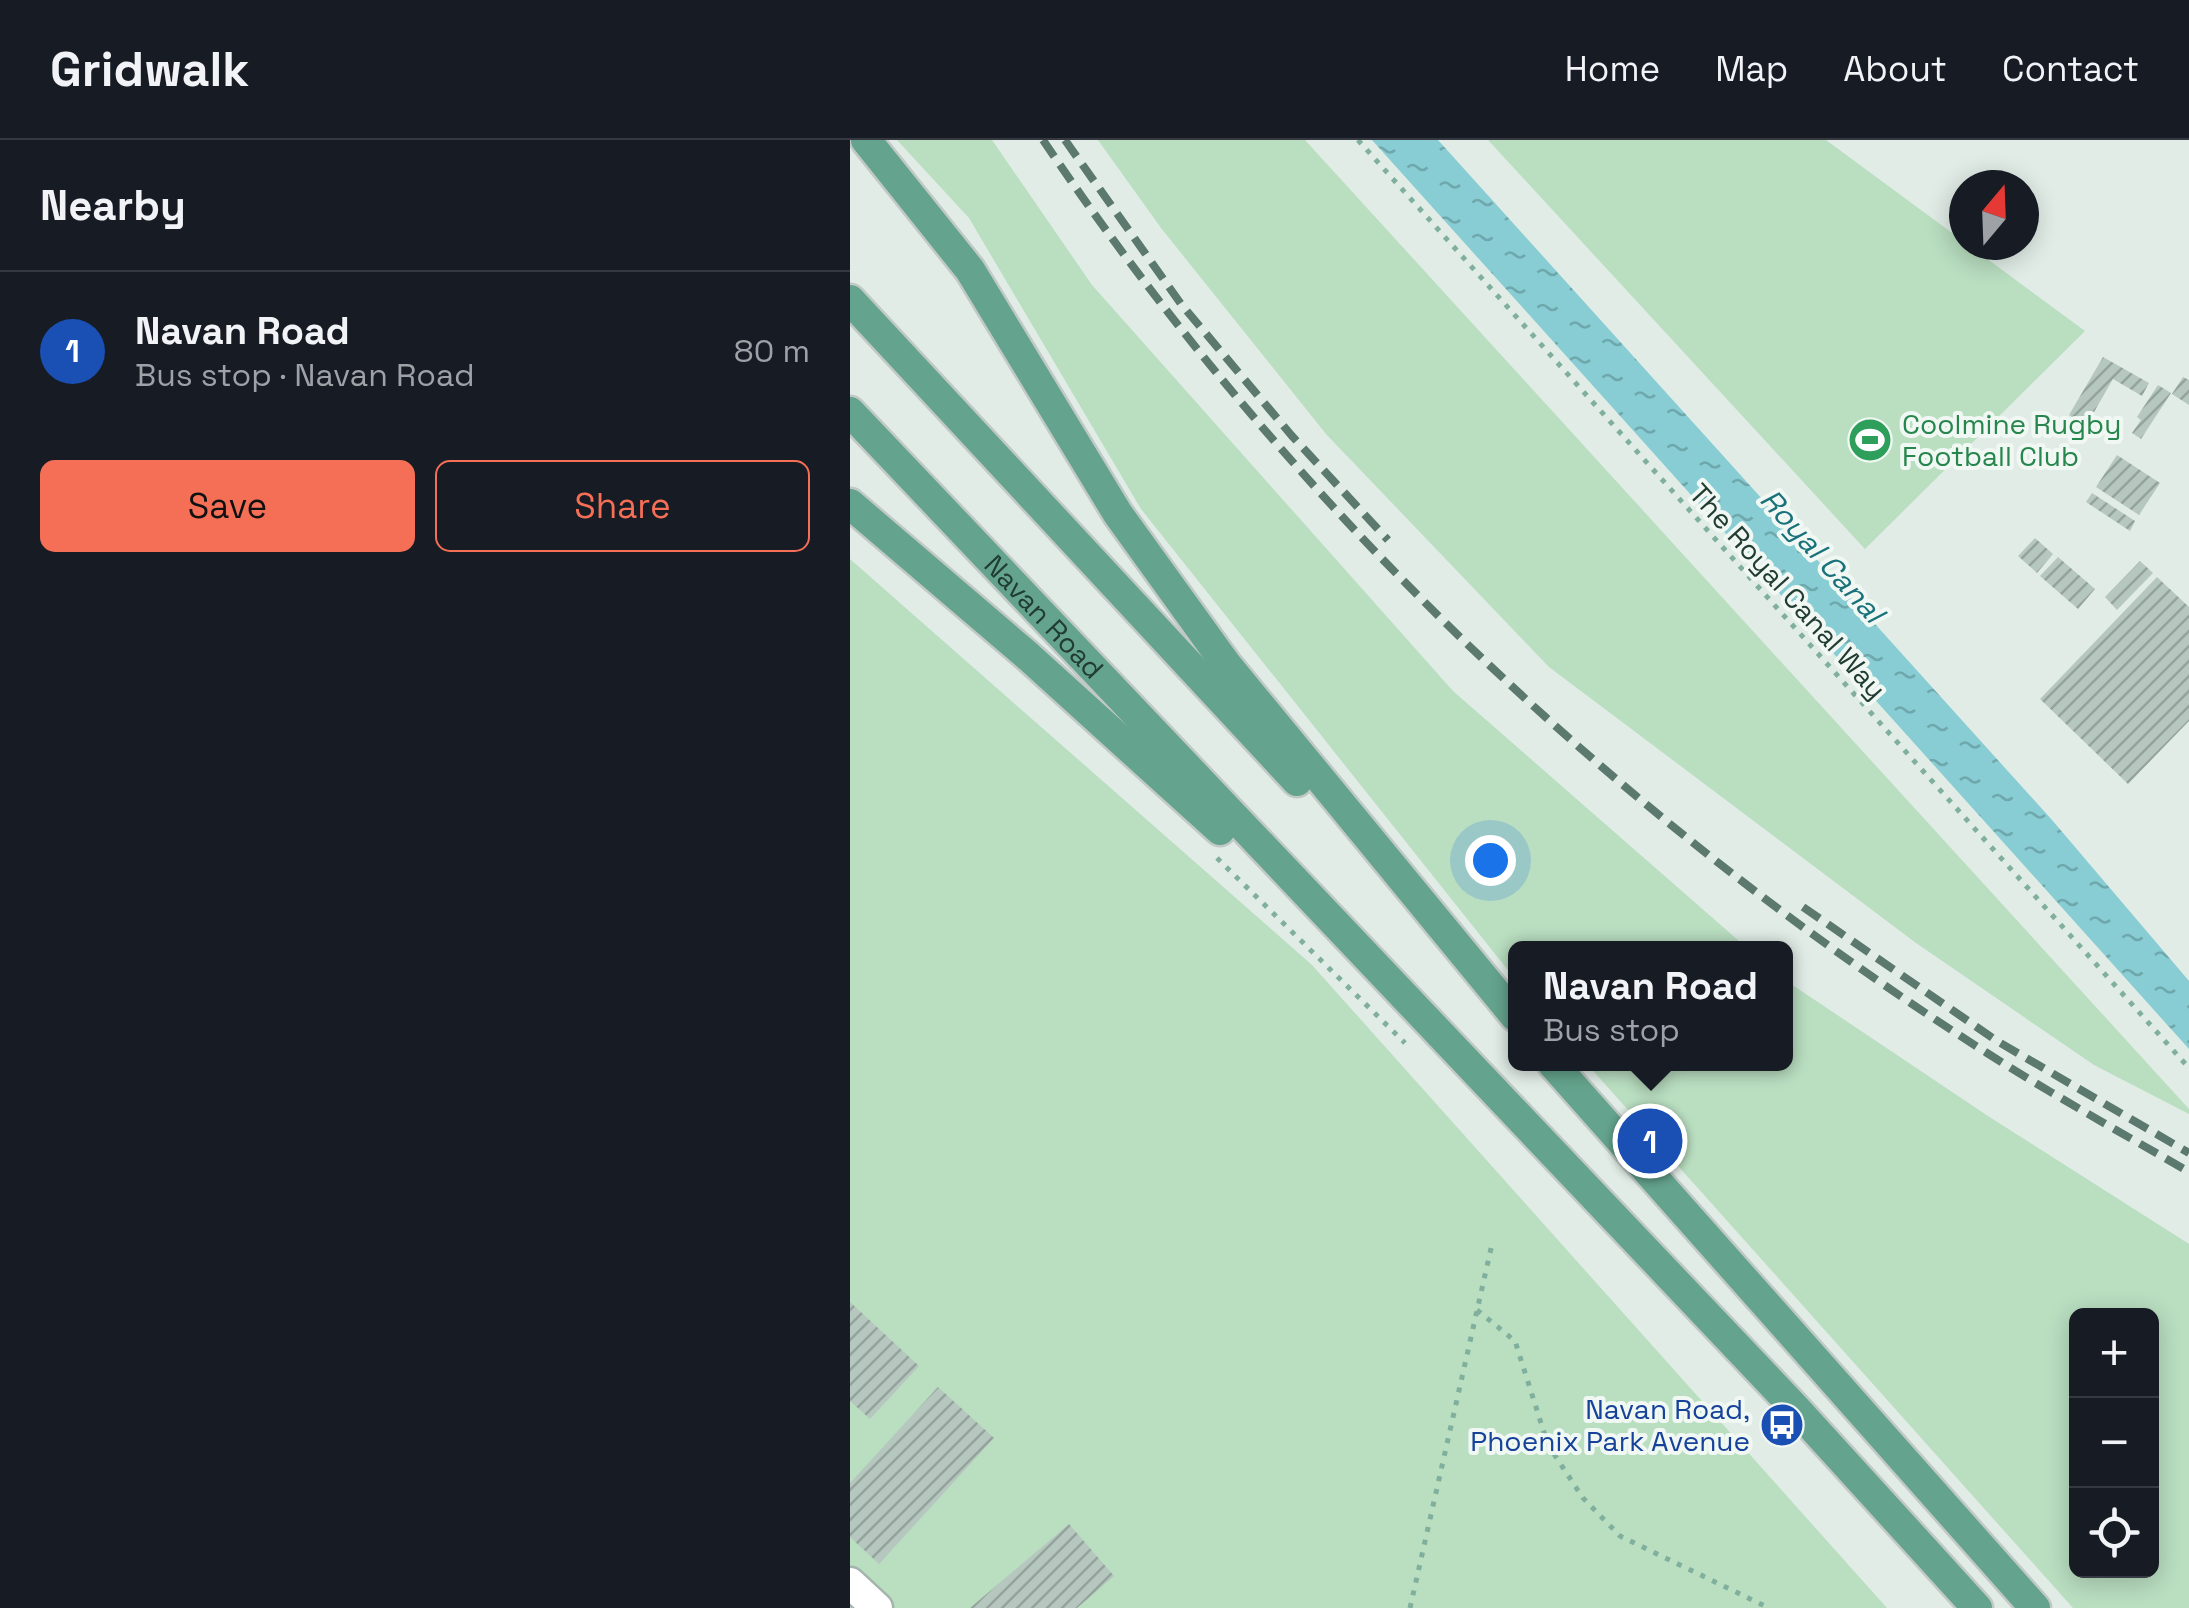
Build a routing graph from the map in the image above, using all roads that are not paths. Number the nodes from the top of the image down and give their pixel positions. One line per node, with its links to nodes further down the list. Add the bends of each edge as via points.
1 (866, 140): 5 (main road, via 970,270 1118,514 1226,664)
2 (850, 300): 6 (main road)
3 (850, 412): 7 (main road, Navan Road)
4 (850, 504): 7 (main road, via 1203,815)
5 (1508, 1010)
6 (1508, 1011)
7 (1458, 1056): 11 (main road, Navan Road)
8 (1560, 1071): 12 (main road)
9 (850, 1583): 10 (street)
10 (877, 1608)
11 (1977, 1608)
12 (2035, 1608)

